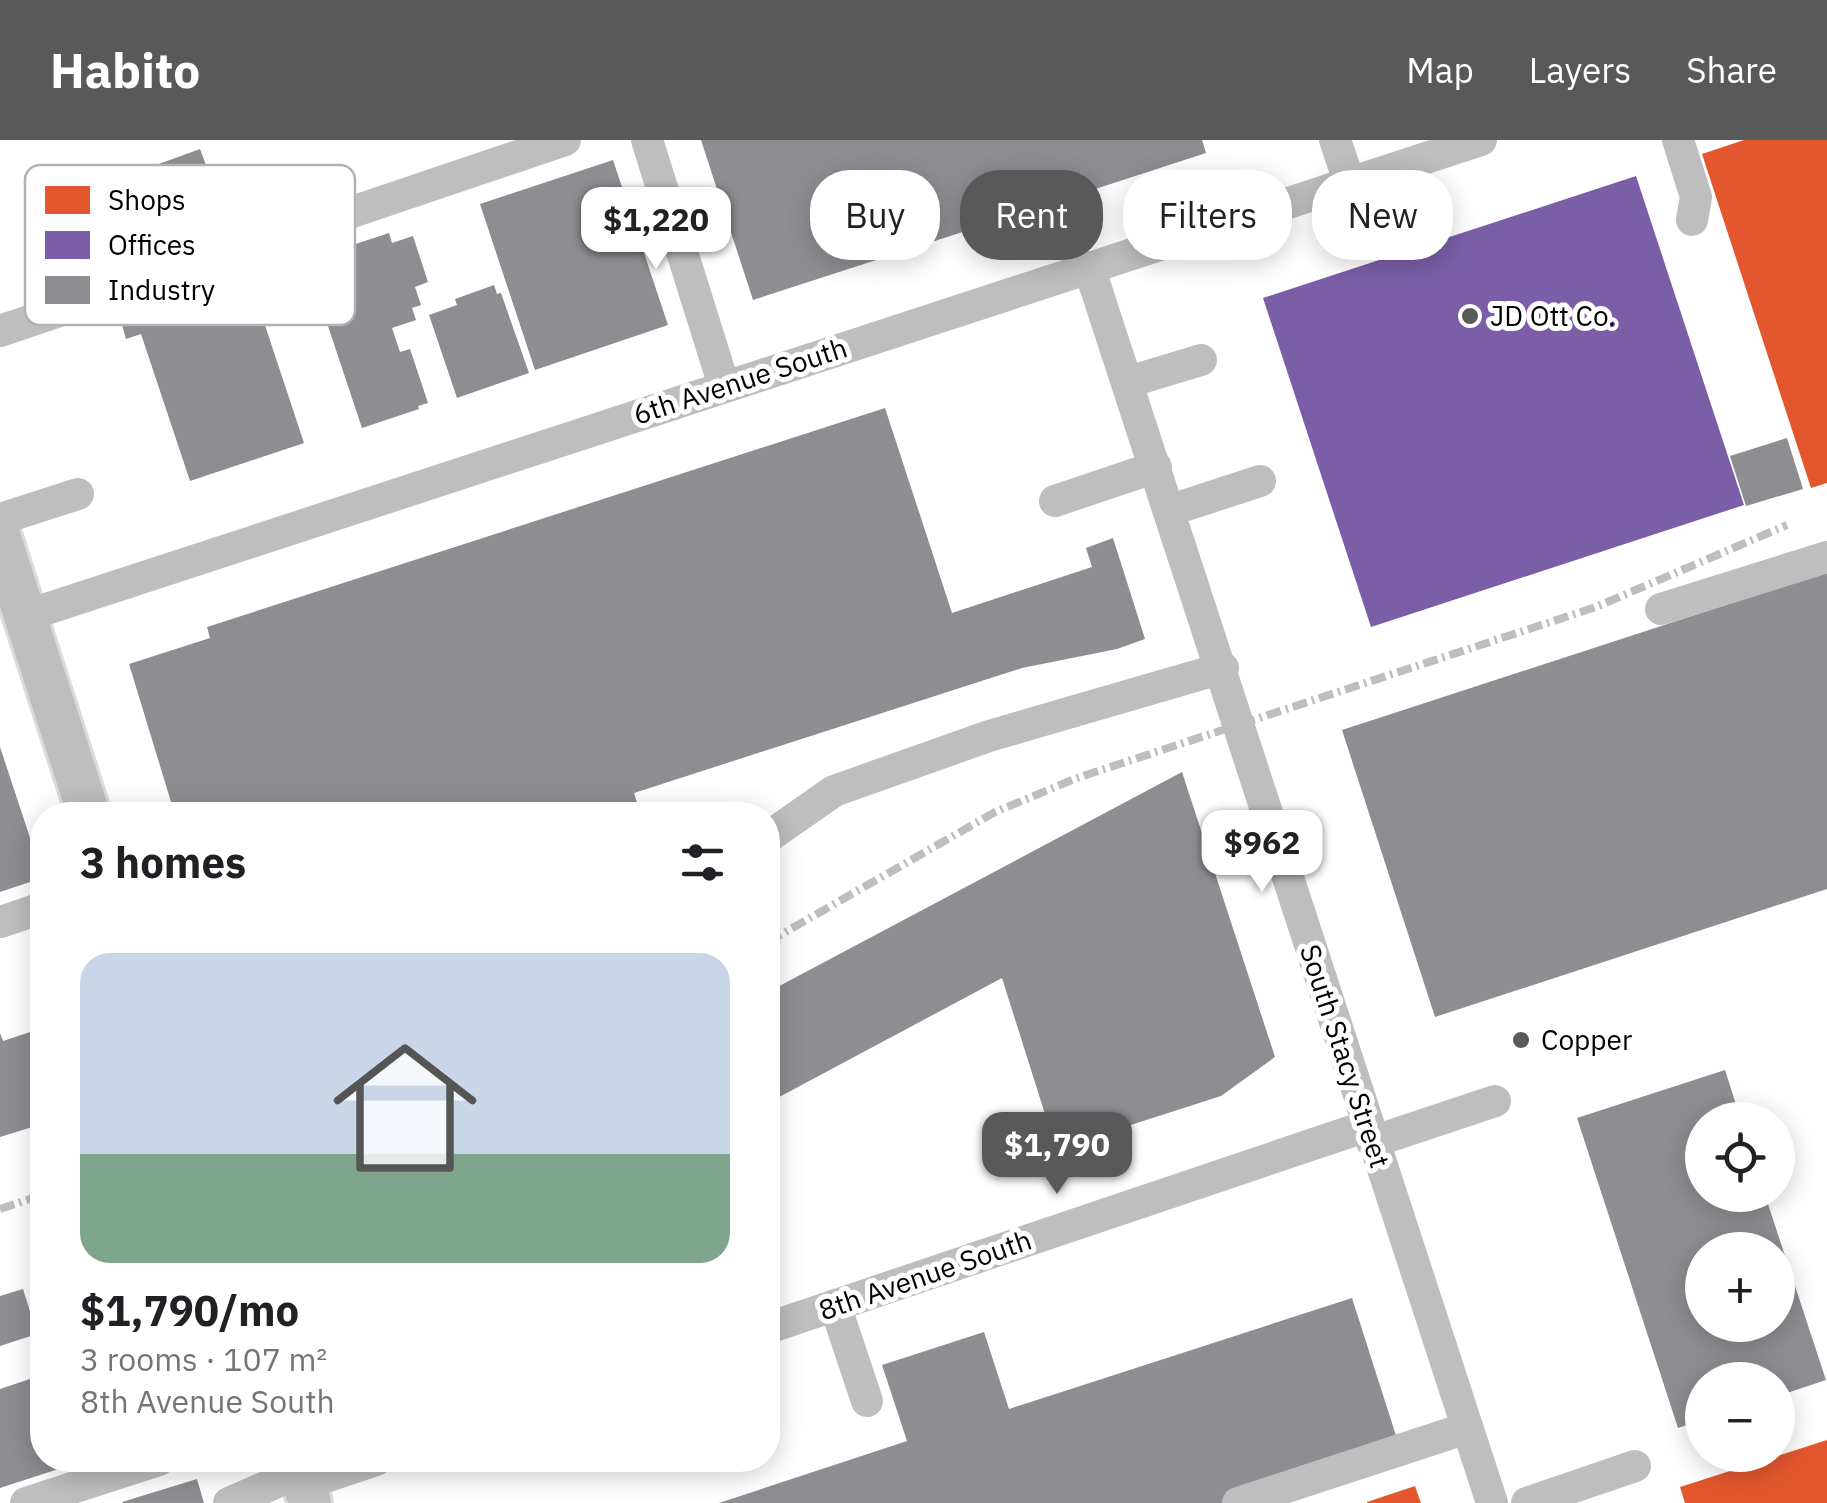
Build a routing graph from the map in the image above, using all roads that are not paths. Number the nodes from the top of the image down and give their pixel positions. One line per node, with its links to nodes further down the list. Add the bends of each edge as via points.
1 (564, 140): 10 (street)
2 (647, 140): 17 (street)
3 (1336, 140): 7 (street)
4 (1482, 140): 6 (street, 6th Avenue South)
5 (1678, 140): 11 (street, via 1696,197)
6 (1394, 154): 8 (street, 6th Avenue South)
7 (1346, 170)
8 (1371, 170)
9 (1312, 196): 12 (street, 6th Avenue South)
10 (355, 211)
11 (1692, 220)
12 (1090, 267): 16 (street, South Stacy Street); 17 (street, 6th Avenue South)
13 (25, 323): 14 (street)
14 (0, 331)
15 (1201, 360): 16 (street)
16 (1128, 382): 18 (street, South Stacy Street)
17 (724, 386): 27 (street, 6th Avenue South)
18 (1156, 467): 21 (street); 22 (street, South Stacy Street)
19 (1260, 481): 22 (street)
20 (78, 494): 23 (street)
21 (1055, 501)
22 (1171, 510): 28 (street, South Stacy Street)
23 (0, 519)
24 (0, 538): 27 (main road)
25 (1827, 556): 26 (street)
26 (1661, 609)
27 (12, 620): 29 (main road)
28 (1223, 668): 30 (street, via 989,736 834,791); 34 (street, South Stacy Street)
29 (84, 802)
30 (780, 829)
31 (30, 912): 32 (street)
32 (0, 922)
33 (1494, 1101): 34 (street, 8th Avenue South)
34 (1370, 1134): 35 (street, 8th Avenue South); 38 (street, South Stacy Street)
35 (835, 1305): 36 (street, 8th Avenue South); 37 (street)
36 (780, 1324)
37 (867, 1401)
38 (1467, 1428): 45 (street); 46 (street, South Stacy Street)
39 (1635, 1466): 47 (street)
40 (122, 1472): 43 (street)
41 (332, 1472): 42 (street)
42 (302, 1480): 44 (street)
43 (26, 1503)
44 (229, 1503)
45 (1238, 1503)
46 (1492, 1503)
47 (1527, 1503)

